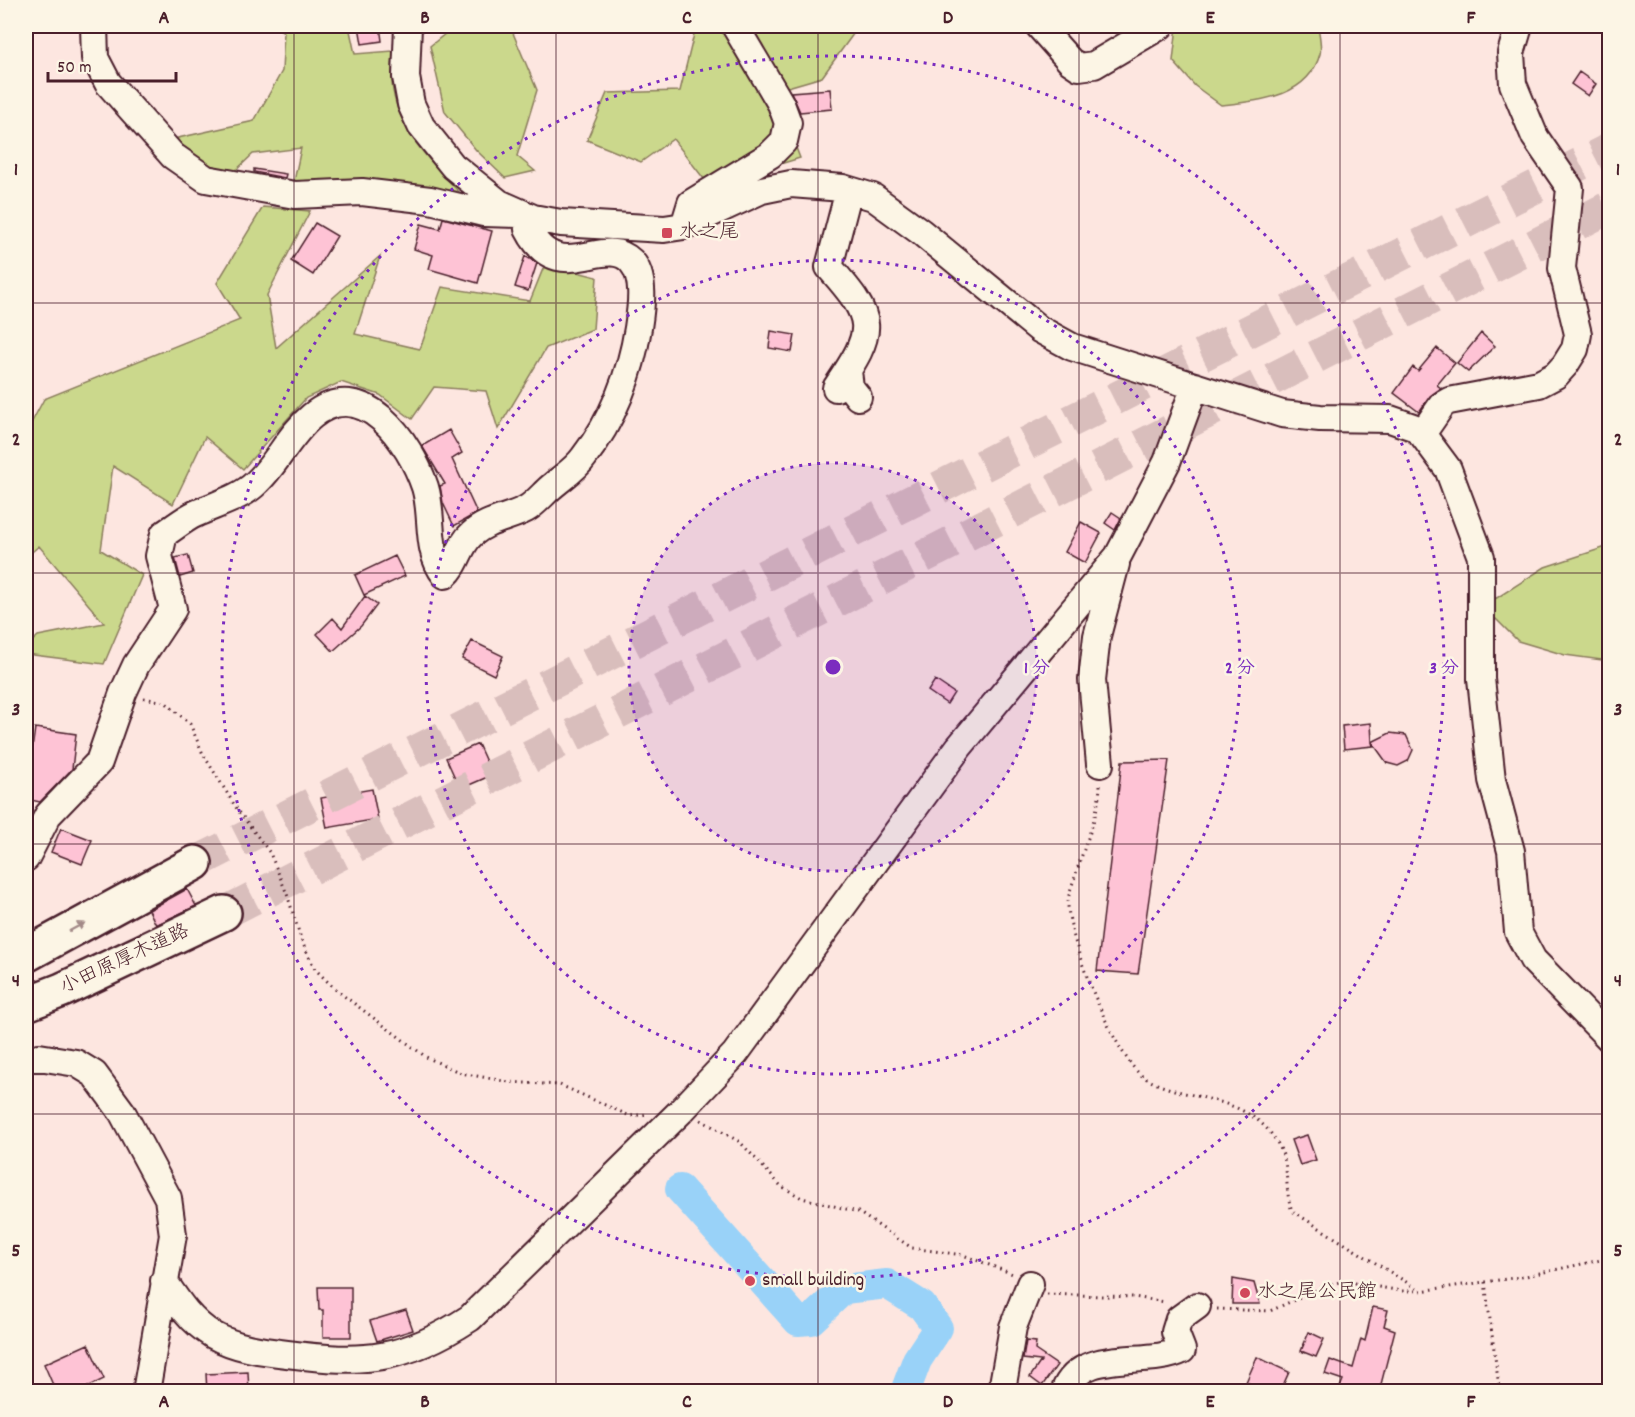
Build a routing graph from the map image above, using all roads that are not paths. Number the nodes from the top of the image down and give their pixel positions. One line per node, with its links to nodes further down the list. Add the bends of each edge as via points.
1 (94, 26): 8 (street, via 95,58 108,83 173,156 206,179 295,195 362,192 430,200 484,213)
2 (408, 26): 8 (street, via 406,77 411,104 421,126 453,166 500,203)
3 (735, 26): 9 (street, via 781,104 788,123 784,141 770,155 691,203)
4 (1039, 26): 5 (street, via 1079,67 1094,65)
5 (1160, 26)
6 (1519, 26): 12 (street, via 1511,53 1513,84 1535,137 1570,188 1562,268 1578,333 1575,349 1556,375 1539,384 1449,401)
7 (849, 190): 9 (street, via 791,184 762,190); 10 (street, via 830,267 856,298 867,326); 11 (street, via 873,197 921,232 1039,329 1072,347)
8 (529, 216): 9 (street, via 622,228); 15 (street, via 528,229 536,245 549,253 570,259 618,253 630,260 637,271 640,318 626,382 584,459 527,508 472,534 445,575 435,562 425,488 389,423 349,402 328,404 310,418 255,484 192,515 164,534 159,556 173,609 136,665 99,762 48,815)
9 (684, 226)
10 (847, 385)
11 (1195, 386): 12 (street, via 1282,414 1390,419); 13 (street, via 1167,462)
12 (1422, 434): 20 (street, via 1448,469 1481,557 1480,679 1492,780 1512,851 1518,932 1533,960)
13 (1118, 556): 14 (street, via 1097,636 1092,680); 22 (street, via 959,747 735,1054 470,1318 444,1334 390,1356 329,1359 236,1347 189,1316)
14 (1100, 764)
15 (26, 858)
16 (195, 863): 18 (highway, one-way to 16)
17 (224, 914): 19 (highway, 小田原厚木道路)
18 (26, 955)
19 (26, 1004)
20 (1610, 1038)
21 (26, 1059): 22 (street, via 58,1059 86,1068 122,1112 163,1185 171,1210 173,1235)
22 (165, 1281): 26 (street)
23 (1030, 1284): 25 (street, via 1013,1327)
24 (1197, 1306): 27 (street, via 1179,1319 1175,1332 1182,1350 1170,1356 1094,1363 1075,1374)
25 (1008, 1385)
26 (146, 1392)
27 (1064, 1392)

